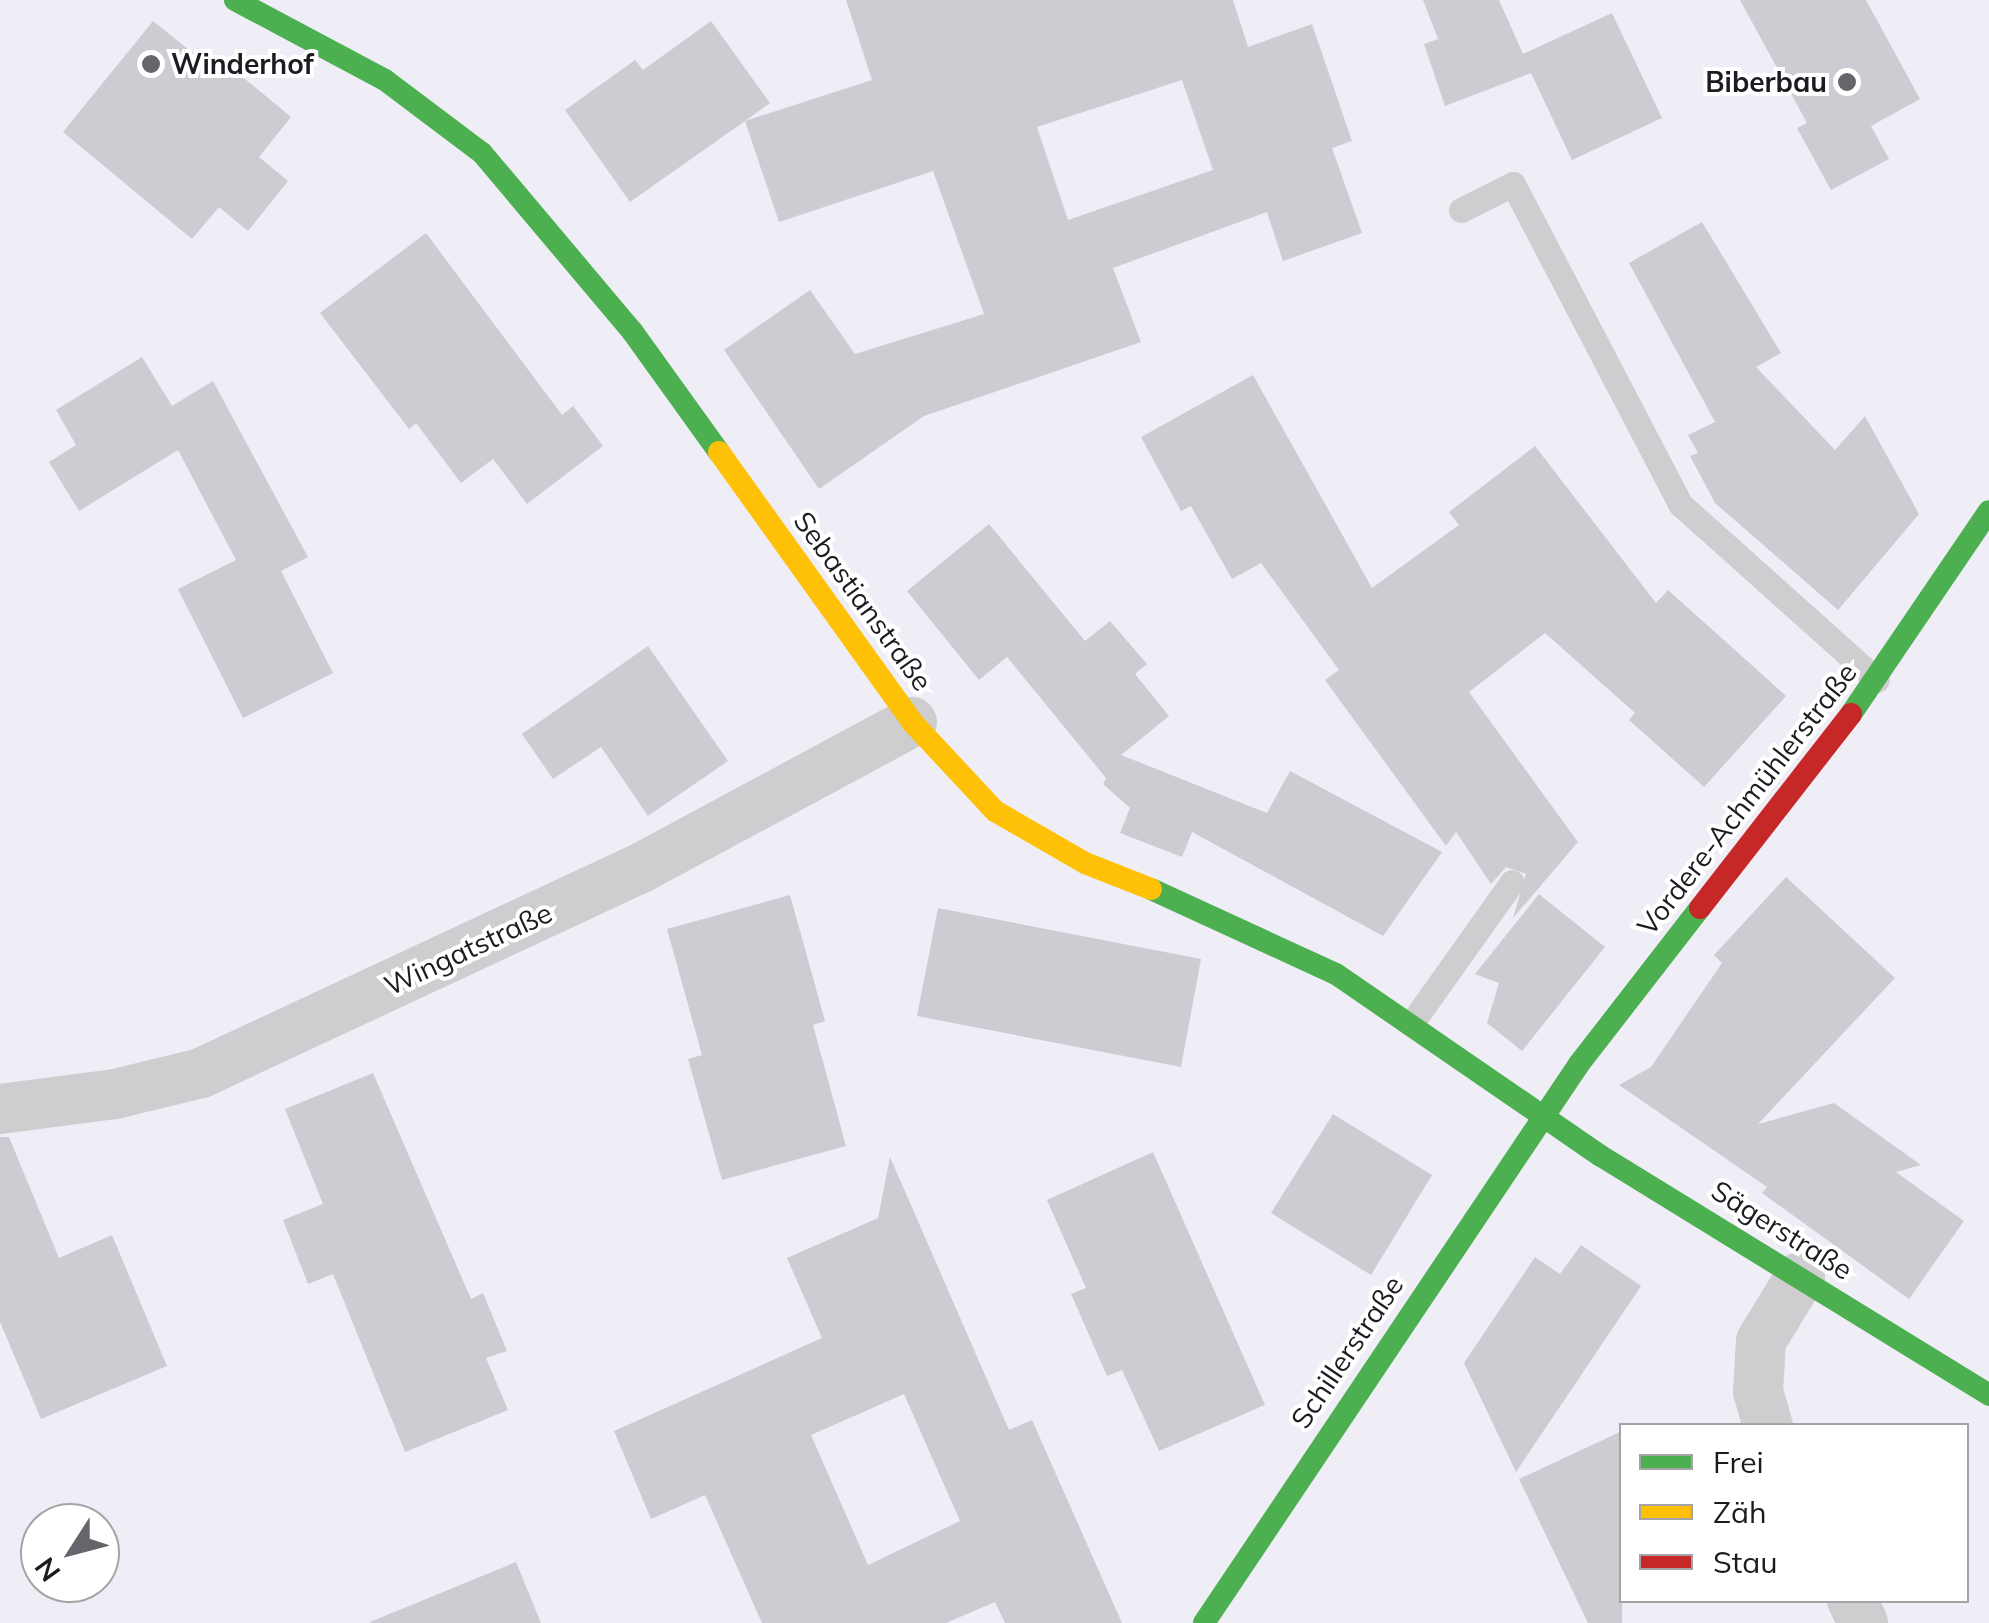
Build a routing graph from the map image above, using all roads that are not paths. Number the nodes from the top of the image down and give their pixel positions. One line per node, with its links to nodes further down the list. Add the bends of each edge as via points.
1 (235, 0): 5 (street, Sebastianstraße, via 384,80 482,153 632,331)
2 (1462, 210): 4 (lane, via 1513,184 1680,504)
3 (1989, 512): 4 (street, Vordere-Achmühlerstraße)
4 (1877, 680): 9 (street, Vordere-Achmühlerstraße)
5 (912, 722): 7 (street, Sebastianstraße, via 995,811 1085,864 1194,906 1336,974); 8 (street, Wingatstraße, via 639,870 201,1073 115,1094)
6 (1512, 882): 7 (lane)
7 (1411, 1024): 9 (street, Sebastianstraße)
8 (0, 1109)
9 (1542, 1117): 10 (street, Sägerstraße); 13 (street, Schillerstraße)
10 (1800, 1277): 11 (street, Sägerstraße); 12 (street, via 1762,1341 1758,1392)
11 (1989, 1395)
12 (1767, 1423)
13 (1216, 1618)

